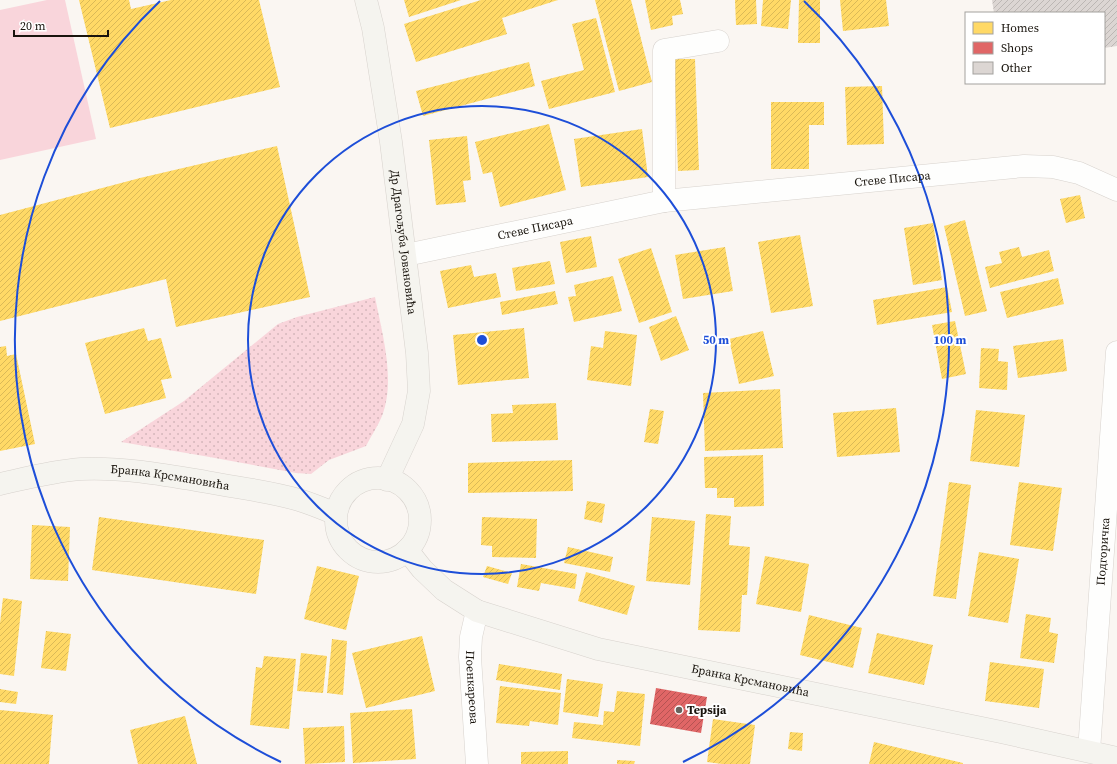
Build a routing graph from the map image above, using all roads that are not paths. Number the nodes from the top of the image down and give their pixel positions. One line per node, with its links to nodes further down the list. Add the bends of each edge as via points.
1 (366, 0): 5 (street, Др Драгољуба Јовановића)
2 (718, 41): 4 (street, via 664,50)
3 (1117, 190): 4 (street, Стеве Писара, via 1079,173 1053,167 1024,166)
4 (664, 201): 5 (street, Стеве Писара)
5 (406, 254): 7 (street, Др Драгољуба Јовановића, via 419,391 413,424)
6 (1117, 352): 12 (street, Подгоричка)
7 (387, 480): 9 (street, via 376,478 354,486 339,503); 10 (street, via 398,483 407,490 418,509 418,531)
8 (0, 484): 9 (street, Бранка Крсмановића, via 81,469 140,472 257,491 299,500)
9 (336, 514): 10 (street, via 339,536 345,546 363,560 384,562)
10 (407, 550): 11 (street, Бранка Крсмановића, via 444,590)
11 (477, 611): 12 (street, Бранка Крсмановића, via 598,649); 14 (street, Поенкареова, via 471,637 470,657)
12 (1089, 751): 13 (street, Бранка Крсмановића)
13 (1117, 758)
14 (477, 764)

